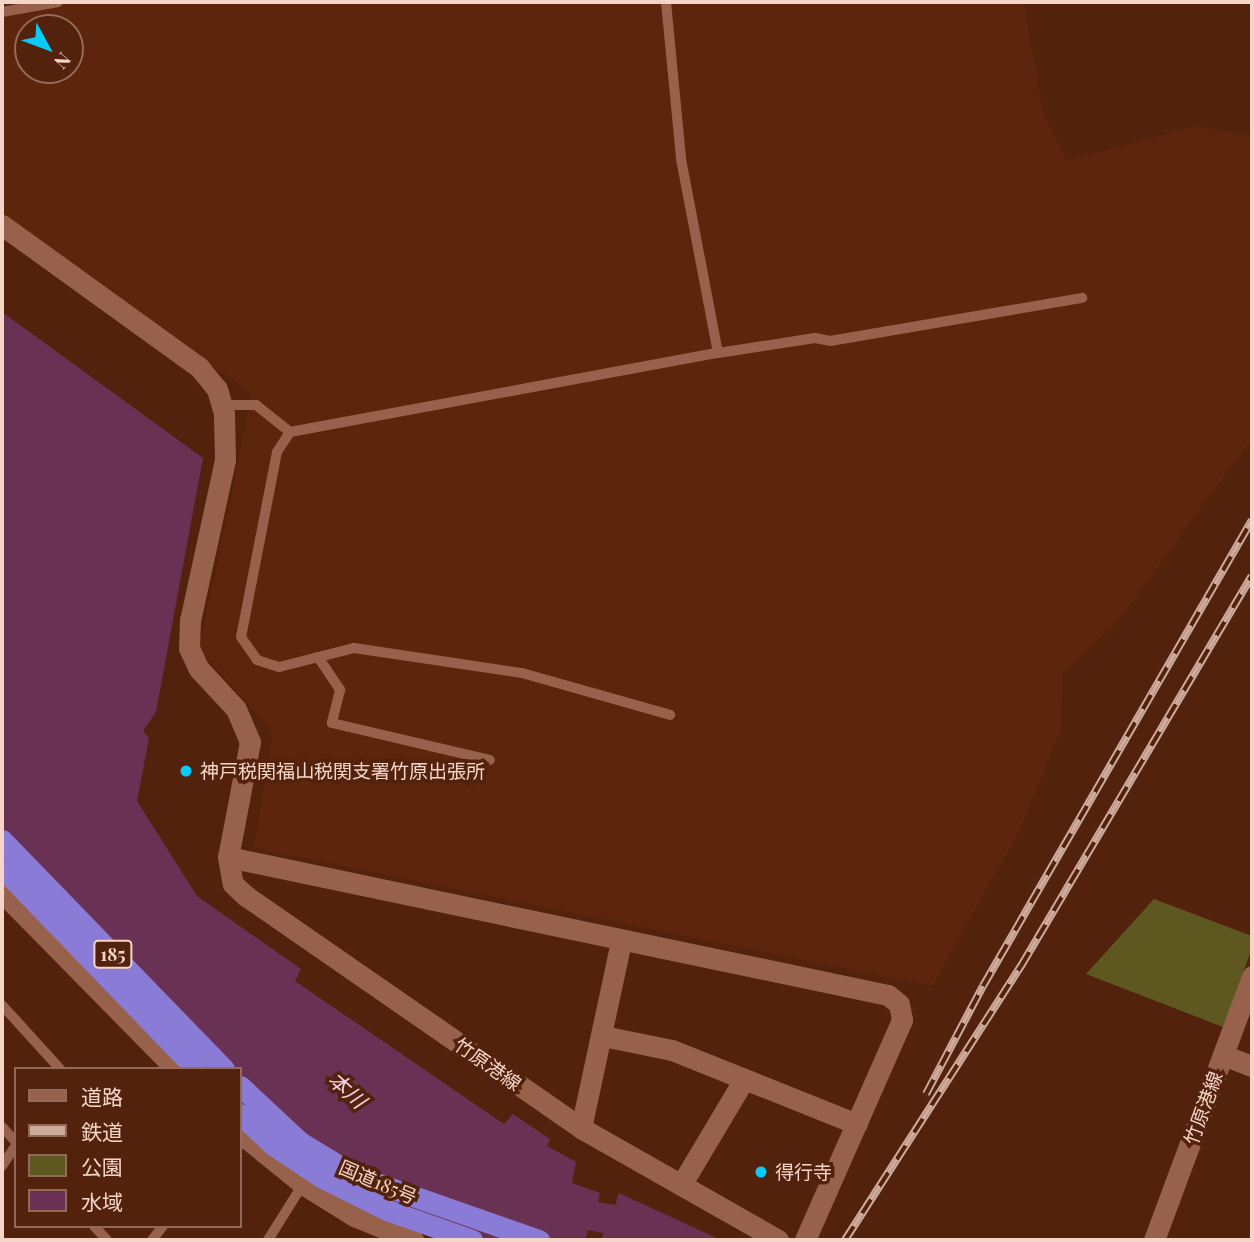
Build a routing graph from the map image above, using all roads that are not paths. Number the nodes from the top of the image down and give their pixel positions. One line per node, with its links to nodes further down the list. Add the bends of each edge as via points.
1 (58, 2): 3 (lane)
2 (666, 2): 6 (lane, via 681,159)
3 (2, 13)
4 (2, 225): 7 (street, via 199,368 217,389)
5 (1082, 298): 6 (lane, via 830,341 815,338)
6 (718, 353): 8 (lane)
7 (221, 405): 8 (lane, via 256,405); 13 (street, via 225,460 190,620 189,648 199,669 236,709 250,741)
8 (290, 432): 9 (lane, via 276,452 241,637 257,660 279,667)
9 (318, 657): 10 (lane, via 354,648 522,673); 11 (lane, via 340,690 332,723)
10 (670, 715)
11 (490, 760)
12 (2, 840): 24 (highway, 185)
13 (228, 857): 15 (street); 30 (street, 竹原港線, via 233,884 246,896)
14 (3, 878): 22 (street); 23 (highway, 185)
15 (621, 941): 18 (street); 28 (street, via 888,995 899,1004 902,1020)
16 (1252, 976): 19 (street, 竹原港線)
17 (2, 1004): 21 (lane)
18 (603, 1036): 25 (street, via 672,1050); 30 (street)
19 (1223, 1055): 20 (street); 43 (street, 竹原港線)
20 (1252, 1066)
21 (58, 1067)
22 (174, 1067)
23 (194, 1067)
24 (222, 1067)
25 (743, 1081): 28 (street); 36 (street)
26 (242, 1088): 35 (highway, 国道185号)
27 (242, 1116): 35 (highway, 国道185号)
28 (857, 1124): 42 (street)
29 (2, 1127): 32 (lane)
30 (581, 1128): 36 (street, 竹原港線)
31 (242, 1134): 35 (street)
32 (14, 1141)
33 (14, 1146): 34 (lane)
34 (2, 1166)
35 (308, 1171): 37 (lane); 38 (street, via 354,1216); 39 (highway, 国道185号, via 387,1210); 40 (highway, 国道185号)
36 (681, 1185): 41 (street, 竹原港線)
37 (268, 1240)
38 (413, 1240)
39 (472, 1240)
40 (538, 1240)
41 (778, 1240)
42 (805, 1240)
43 (1154, 1240)

